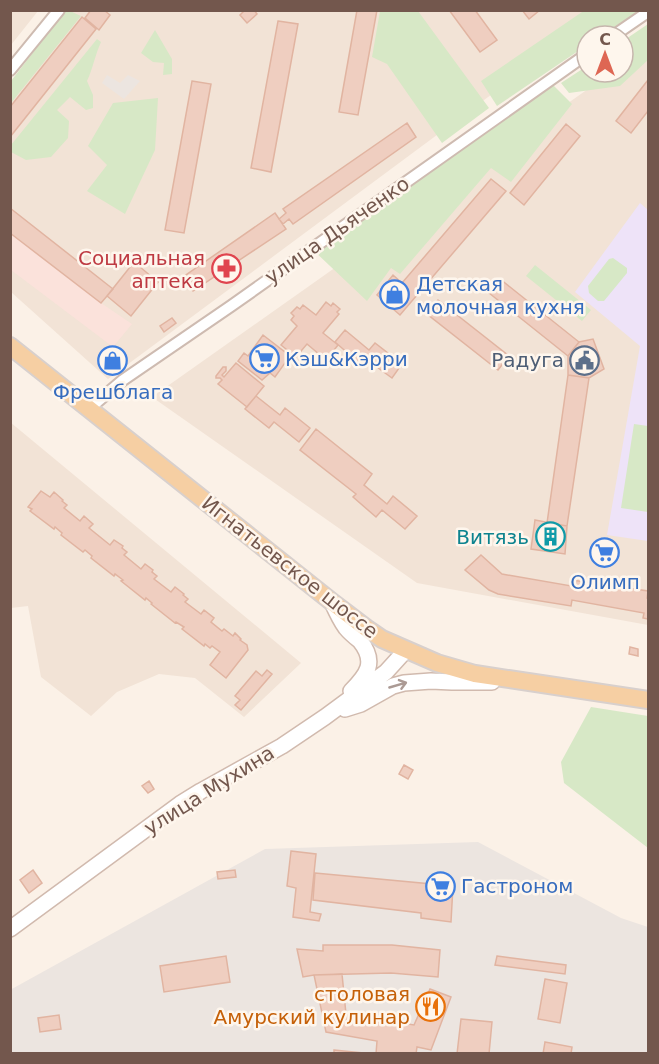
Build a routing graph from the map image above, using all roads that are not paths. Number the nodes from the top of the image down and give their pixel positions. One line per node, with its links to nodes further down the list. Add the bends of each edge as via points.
1 (59, 10): 5 (street)
2 (648, 12): 3 (street)
3 (630, 24)
4 (575, 62): 7 (street, улица Дьяченко, via 123,380)
5 (10, 70)
6 (10, 346): 7 (main road, Игнатьевское шоссе)
7 (90, 408): 8 (main road, Игнатьевское шоссе)
8 (332, 602): 9 (main road, Игнатьевское шоссе, via 382,639); 12 (main road, via 339,618 366,650 368,666 366,674)
9 (406, 650): 10 (main road, Игнатьевское шоссе, via 475,674); 12 (main road, улица Мухина, via 386,672)
10 (528, 682): 11 (main road, Игнатьевское шоссе); 12 (main road, one-way to 10, via 404,682)
11 (648, 700)
12 (325, 717): 13 (main road, улица Мухина, via 180,804)
13 (10, 929)

